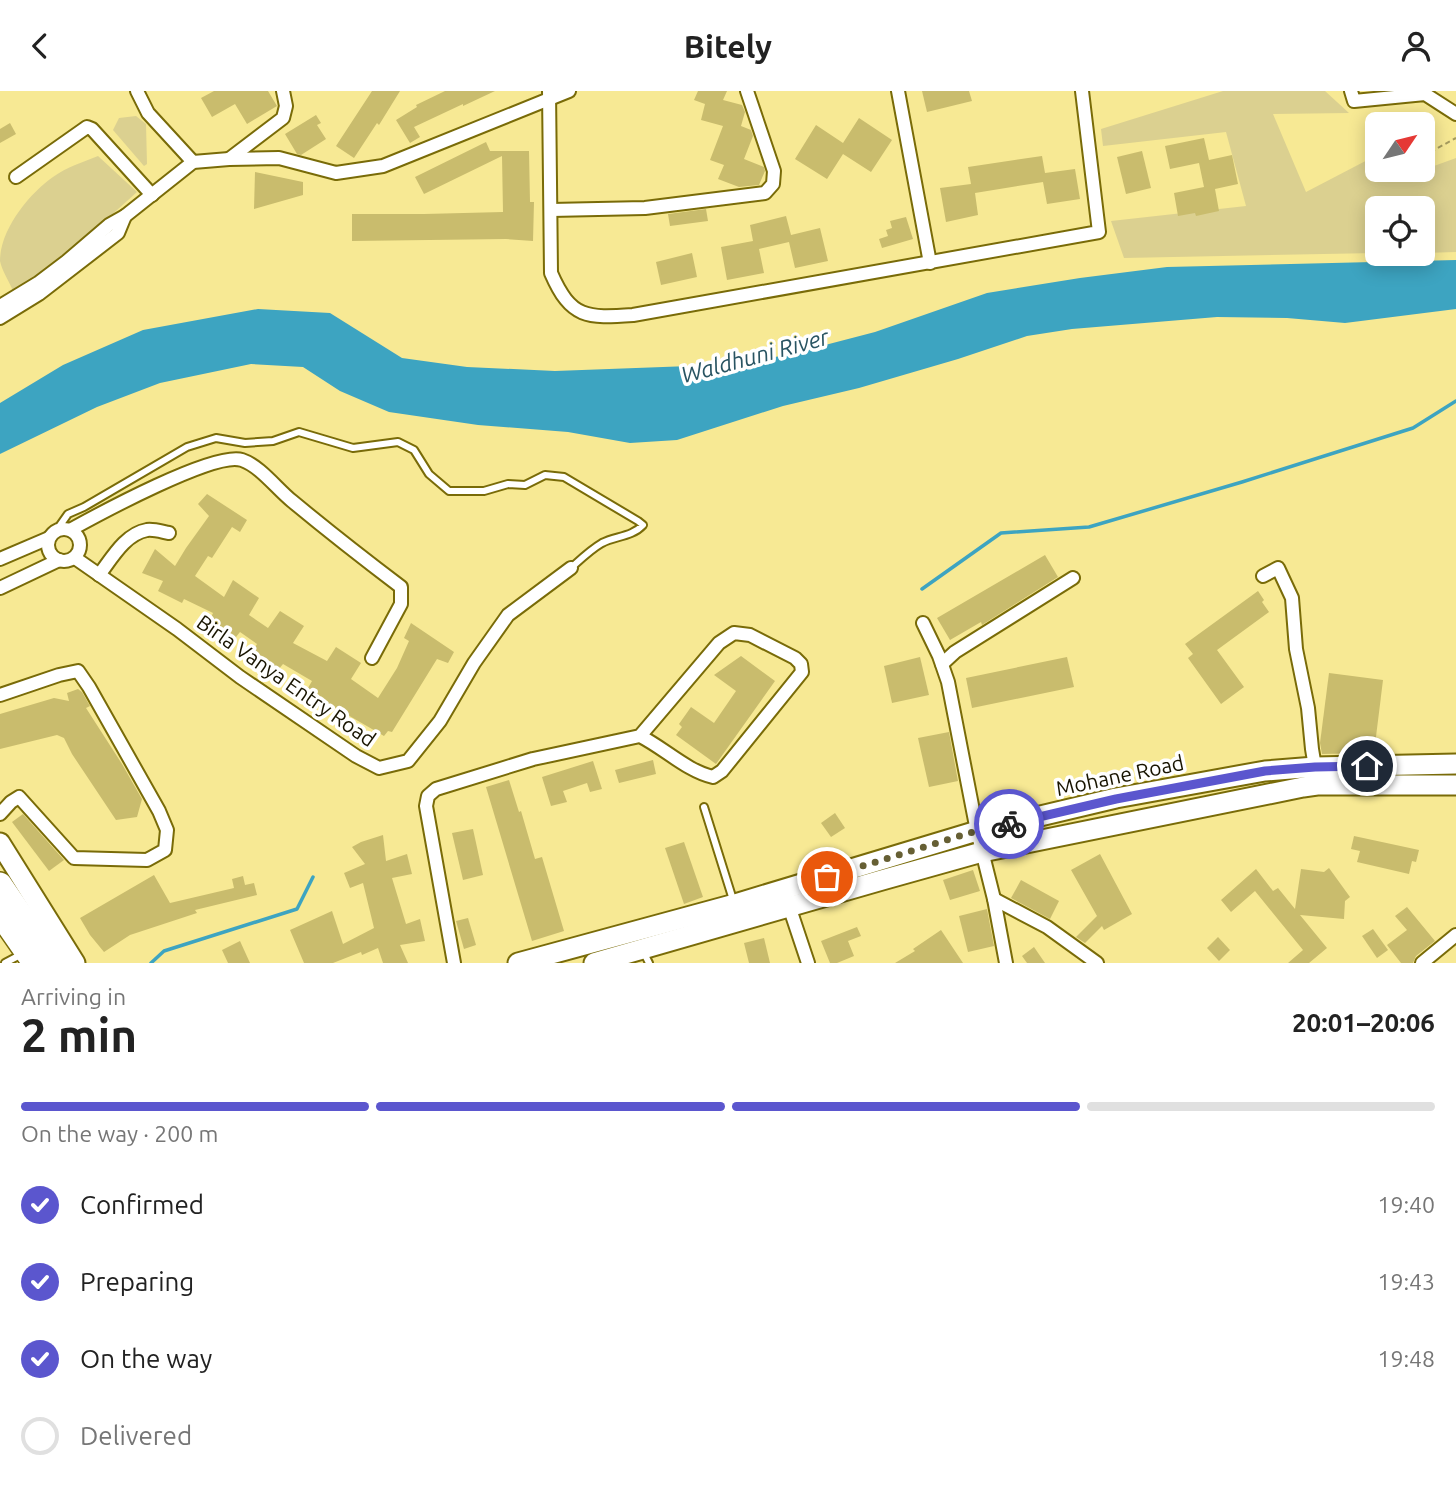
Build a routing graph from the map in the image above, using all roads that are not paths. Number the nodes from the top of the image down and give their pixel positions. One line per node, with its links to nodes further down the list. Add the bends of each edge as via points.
1 (137, 91): 11 (street, via 148,113)
2 (283, 91): 10 (street, via 283,118)
3 (569, 91): 8 (street)
4 (747, 91): 14 (street, via 774,171 773,184 765,193 645,208)
5 (898, 91): 16 (street)
6 (1082, 91): 16 (street, via 1099,232)
7 (1351, 91): 9 (street, via 1354,101 1425,94)
8 (549, 95): 10 (street, via 383,166 336,173 279,158); 14 (street)
9 (1456, 114)
10 (229, 159): 11 (street)
11 (192, 162): 13 (street)
12 (16, 177): 13 (street, via 87,127)
13 (152, 194): 15 (street)
14 (551, 210): 16 (street, via 551,273 571,306 599,317 633,315)
15 (125, 216): 17 (street, via 38,283); 18 (street, via 118,233 40,294)
16 (930, 263)
17 (0, 306)
18 (0, 318)
19 (71, 530): 21 (street, via 61,529); 23 (street, via 81,543); 33 (street, via 197,468 228,458 243,460 401,587 401,604)
20 (169, 533): 28 (street, via 149,529 133,535)
21 (53, 535): 22 (street); 25 (street, via 48,548); 26 (lane, via 68,514 187,447 216,438 273,441 299,432 353,448 398,442 414,450 429,474 449,491 525,485 545,475 564,477 643,525 638,531 604,542)
22 (21, 551): 24 (street); 27 (street)
23 (75, 558): 25 (street); 28 (street, Birla Vanya Entry Road)
24 (0, 559)
25 (59, 560): 27 (street)
26 (571, 568): 28 (street, Birla Vanya Entry Road, via 508,615 440,721 408,761 379,768 240,677)
27 (32, 574): 31 (street)
28 (99, 575)
29 (1263, 576): 38 (street, via 1278,568 1292,598)
30 (1073, 578): 34 (street)
31 (0, 588)
32 (923, 623): 34 (street)
33 (372, 658)
34 (942, 664): 42 (street)
35 (0, 695): 41 (street, via 78,671 159,811 167,830 165,850 147,860 74,858 19,797)
36 (640, 736): 36 (street, via 719,643 734,633 750,635 801,664 802,672 713,777); 56 (street, via 533,759 436,789 428,796 426,806)
37 (1456, 764): 38 (main road, Mohane Road)
38 (1316, 776): 39 (main road, Mohane Road); 42 (main road, Mohane Road, via 1265,771); 44 (main road, Mohane Road)
39 (1454, 786)
40 (704, 807): 48 (lane)
41 (0, 814)
42 (976, 831): 44 (street); 46 (main road, Mohane Road)
43 (0, 843): 55 (main road)
44 (982, 852): 46 (main road, Mohane Road); 47 (street)
45 (0, 884): 54 (highway)
46 (787, 898): 48 (main road, Mohane Road); 51 (main road, Mohane Road); 59 (street)
47 (995, 899): 60 (street); 61 (street, via 1047,927)
48 (735, 904): 57 (main road, Mohane Road)
49 (0, 914): 52 (highway)
50 (1456, 935): 62 (street)
51 (646, 956): 58 (main road, Mohane Road)
52 (30, 957): 53 (lane)
53 (5, 963)
54 (54, 963)
55 (75, 963)
56 (454, 963)
57 (518, 963)
58 (594, 963)
59 (808, 963)
60 (1006, 963)
61 (1097, 963)
62 (1422, 963)

